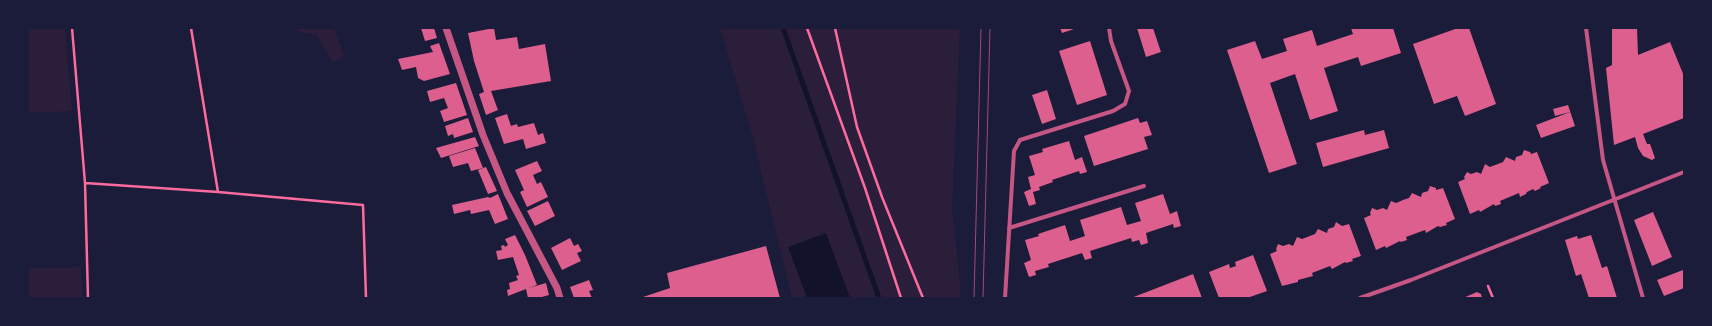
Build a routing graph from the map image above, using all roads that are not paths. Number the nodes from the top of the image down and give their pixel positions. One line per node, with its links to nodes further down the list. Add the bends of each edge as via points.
1 (446, 28): 8 (street, via 483,135 507,193)
2 (1110, 28): 7 (street, via 1111,41 1129,91 1125,104 1113,112 1020,140 1014,152)
3 (1586, 28): 6 (street, via 1603,160)
4 (1684, 172): 6 (street)
5 (1144, 186): 7 (street)
6 (1615, 199): 10 (street); 11 (street)
7 (1009, 228): 9 (street)
8 (560, 298)
9 (1005, 298)
10 (1360, 298)
11 (1643, 298)

